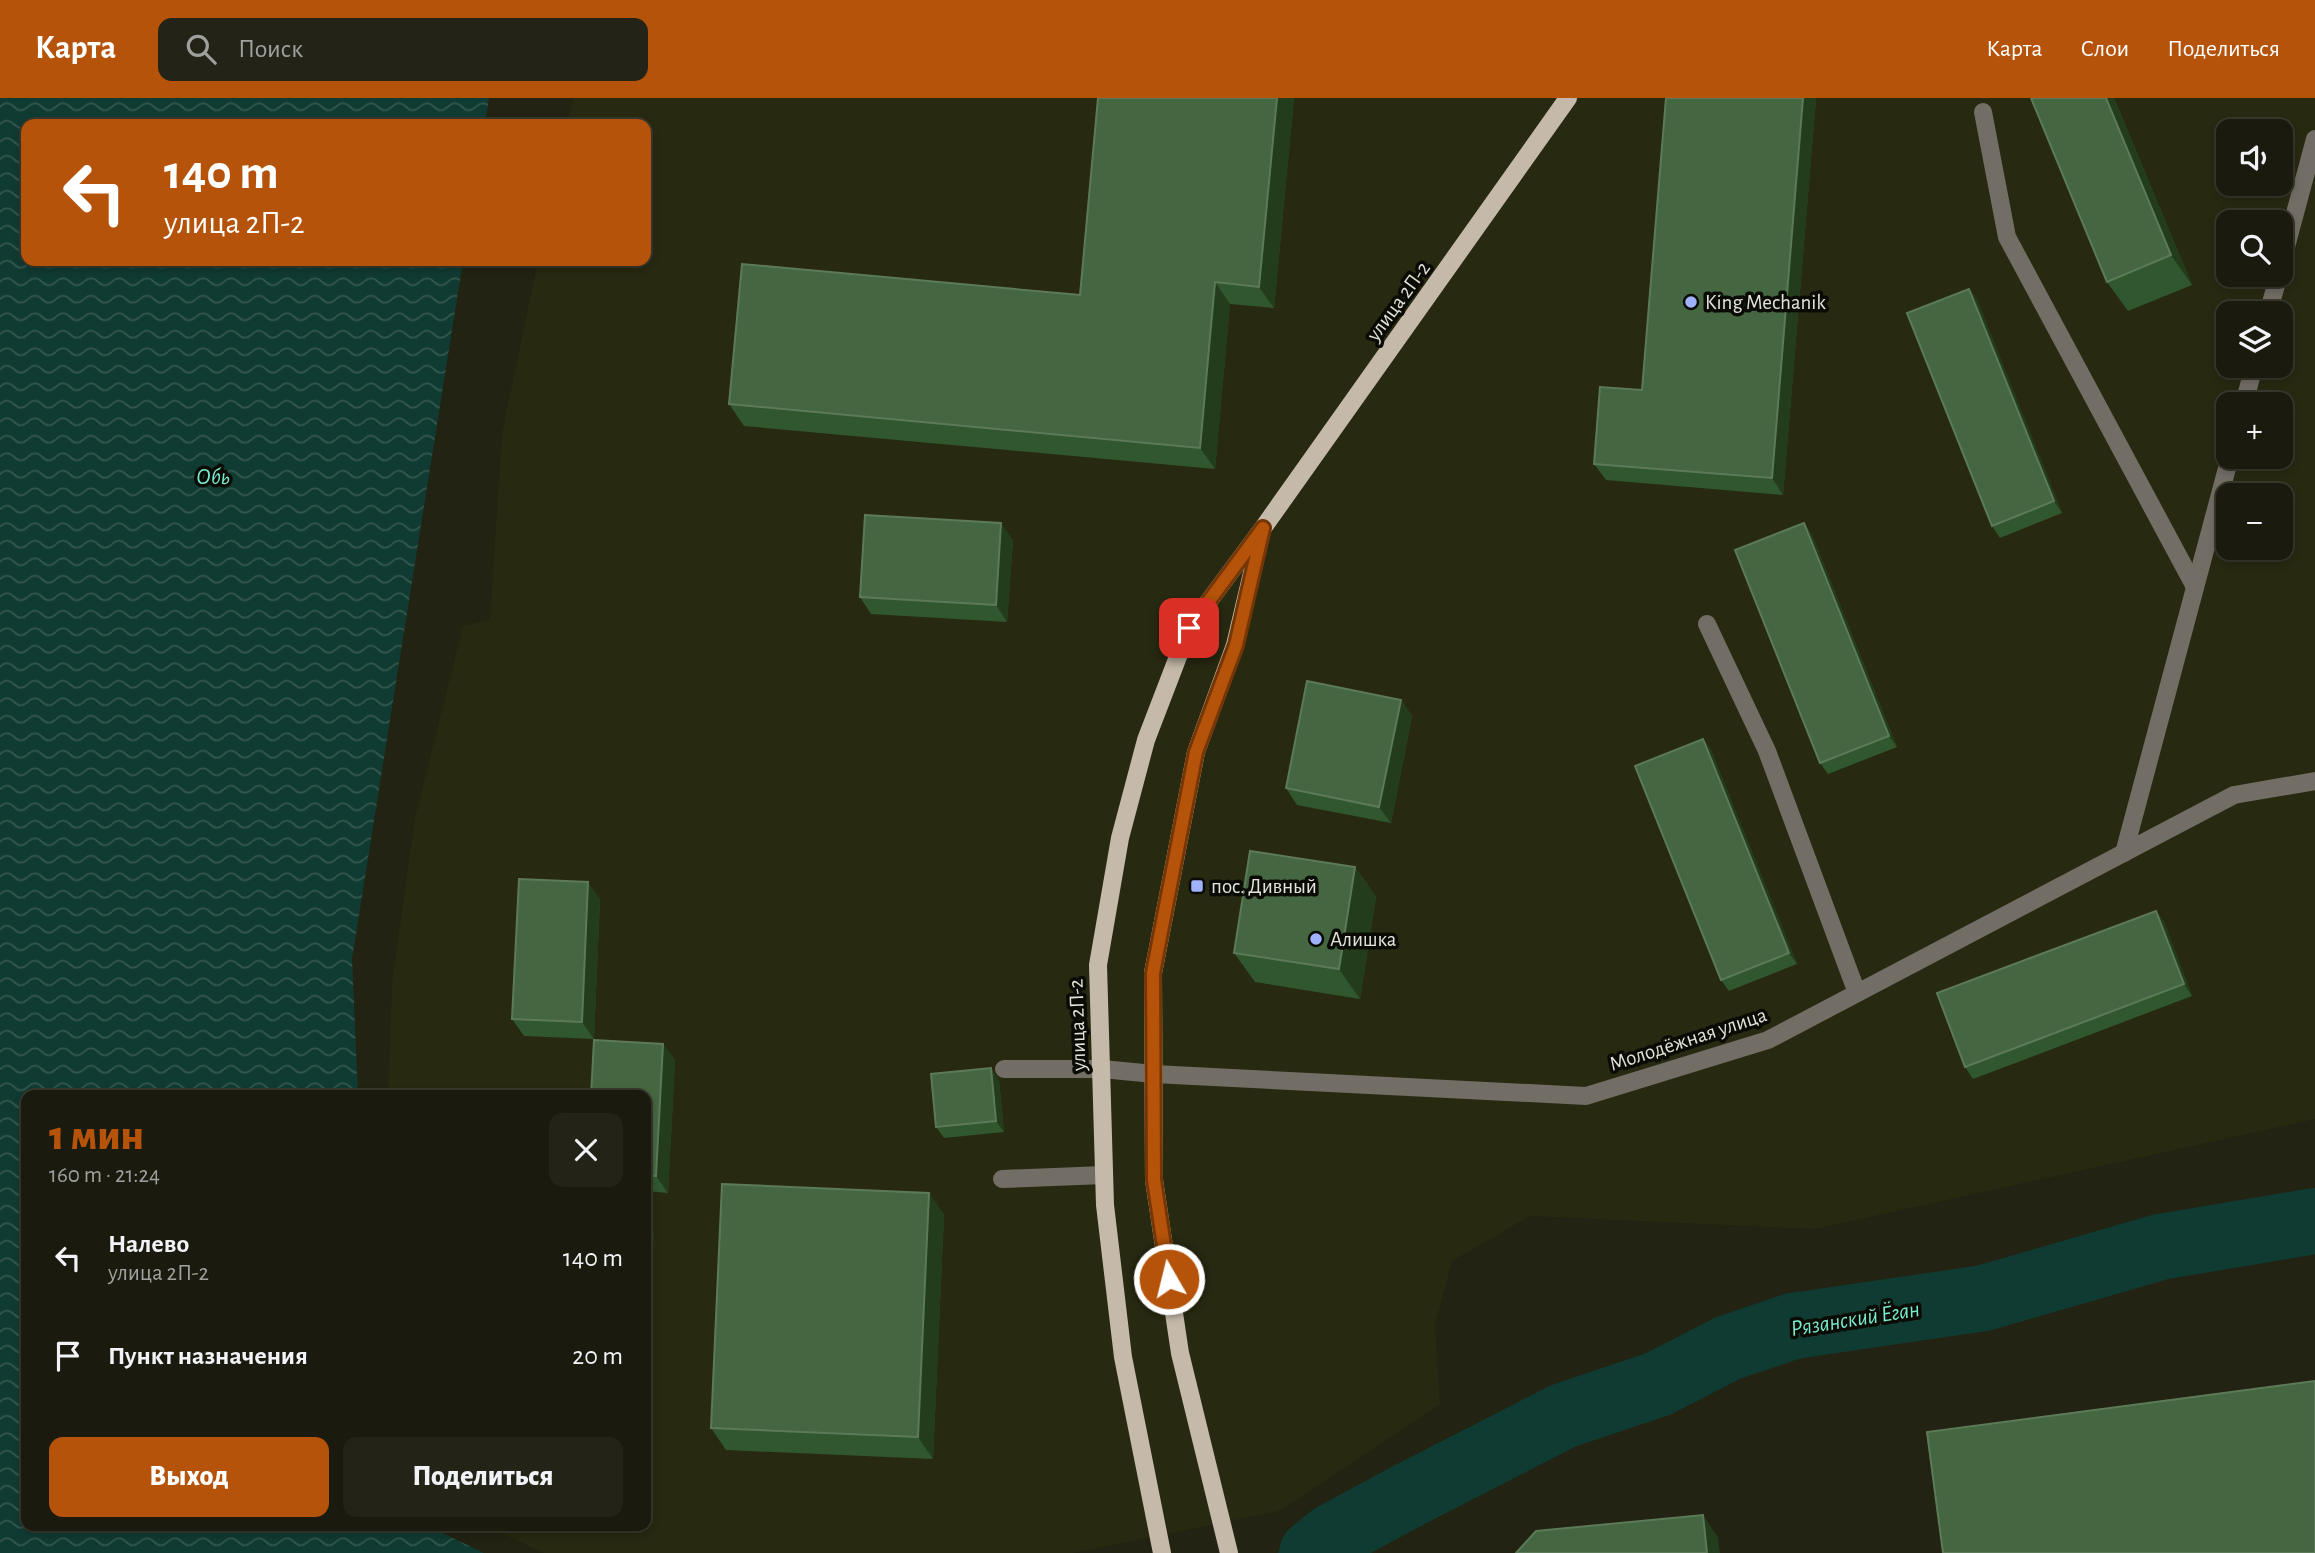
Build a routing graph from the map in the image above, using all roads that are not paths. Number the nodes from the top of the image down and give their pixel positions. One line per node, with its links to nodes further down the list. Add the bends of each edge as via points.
1 (1568, 98): 6 (main road, улица 2П-2)
2 (1983, 112): 7 (street, via 2007,237)
3 (2315, 139): 4 (street)
4 (2293, 221)
5 (2227, 469): 7 (street)
6 (1263, 528): 13 (main road, улица 2П-2, via 1189,628 1146,740 1120,838 1098,965); 14 (main road, улица 2П-2, via 1236,645 1196,752 1153,973)
7 (2195, 587): 10 (street)
8 (1707, 624): 11 (street, via 1767,751)
9 (2315, 781): 10 (street, Молодёжная улица, via 2234,795)
10 (2124, 853): 11 (street, Молодёжная улица)
11 (1857, 993): 14 (street, Молодёжная улица, via 1768,1040 1586,1096)
12 (1004, 1069): 13 (street, Молодёжная улица)
13 (1102, 1069): 14 (street, Молодёжная улица); 15 (main road, улица 2П-2)
14 (1154, 1074): 18 (main road, улица 2П-2, via 1154,1180 1180,1353)
15 (1104, 1175): 16 (street); 17 (main road, улица 2П-2, via 1123,1357)
16 (1002, 1179)
17 (1162, 1553)
18 (1229, 1553)

